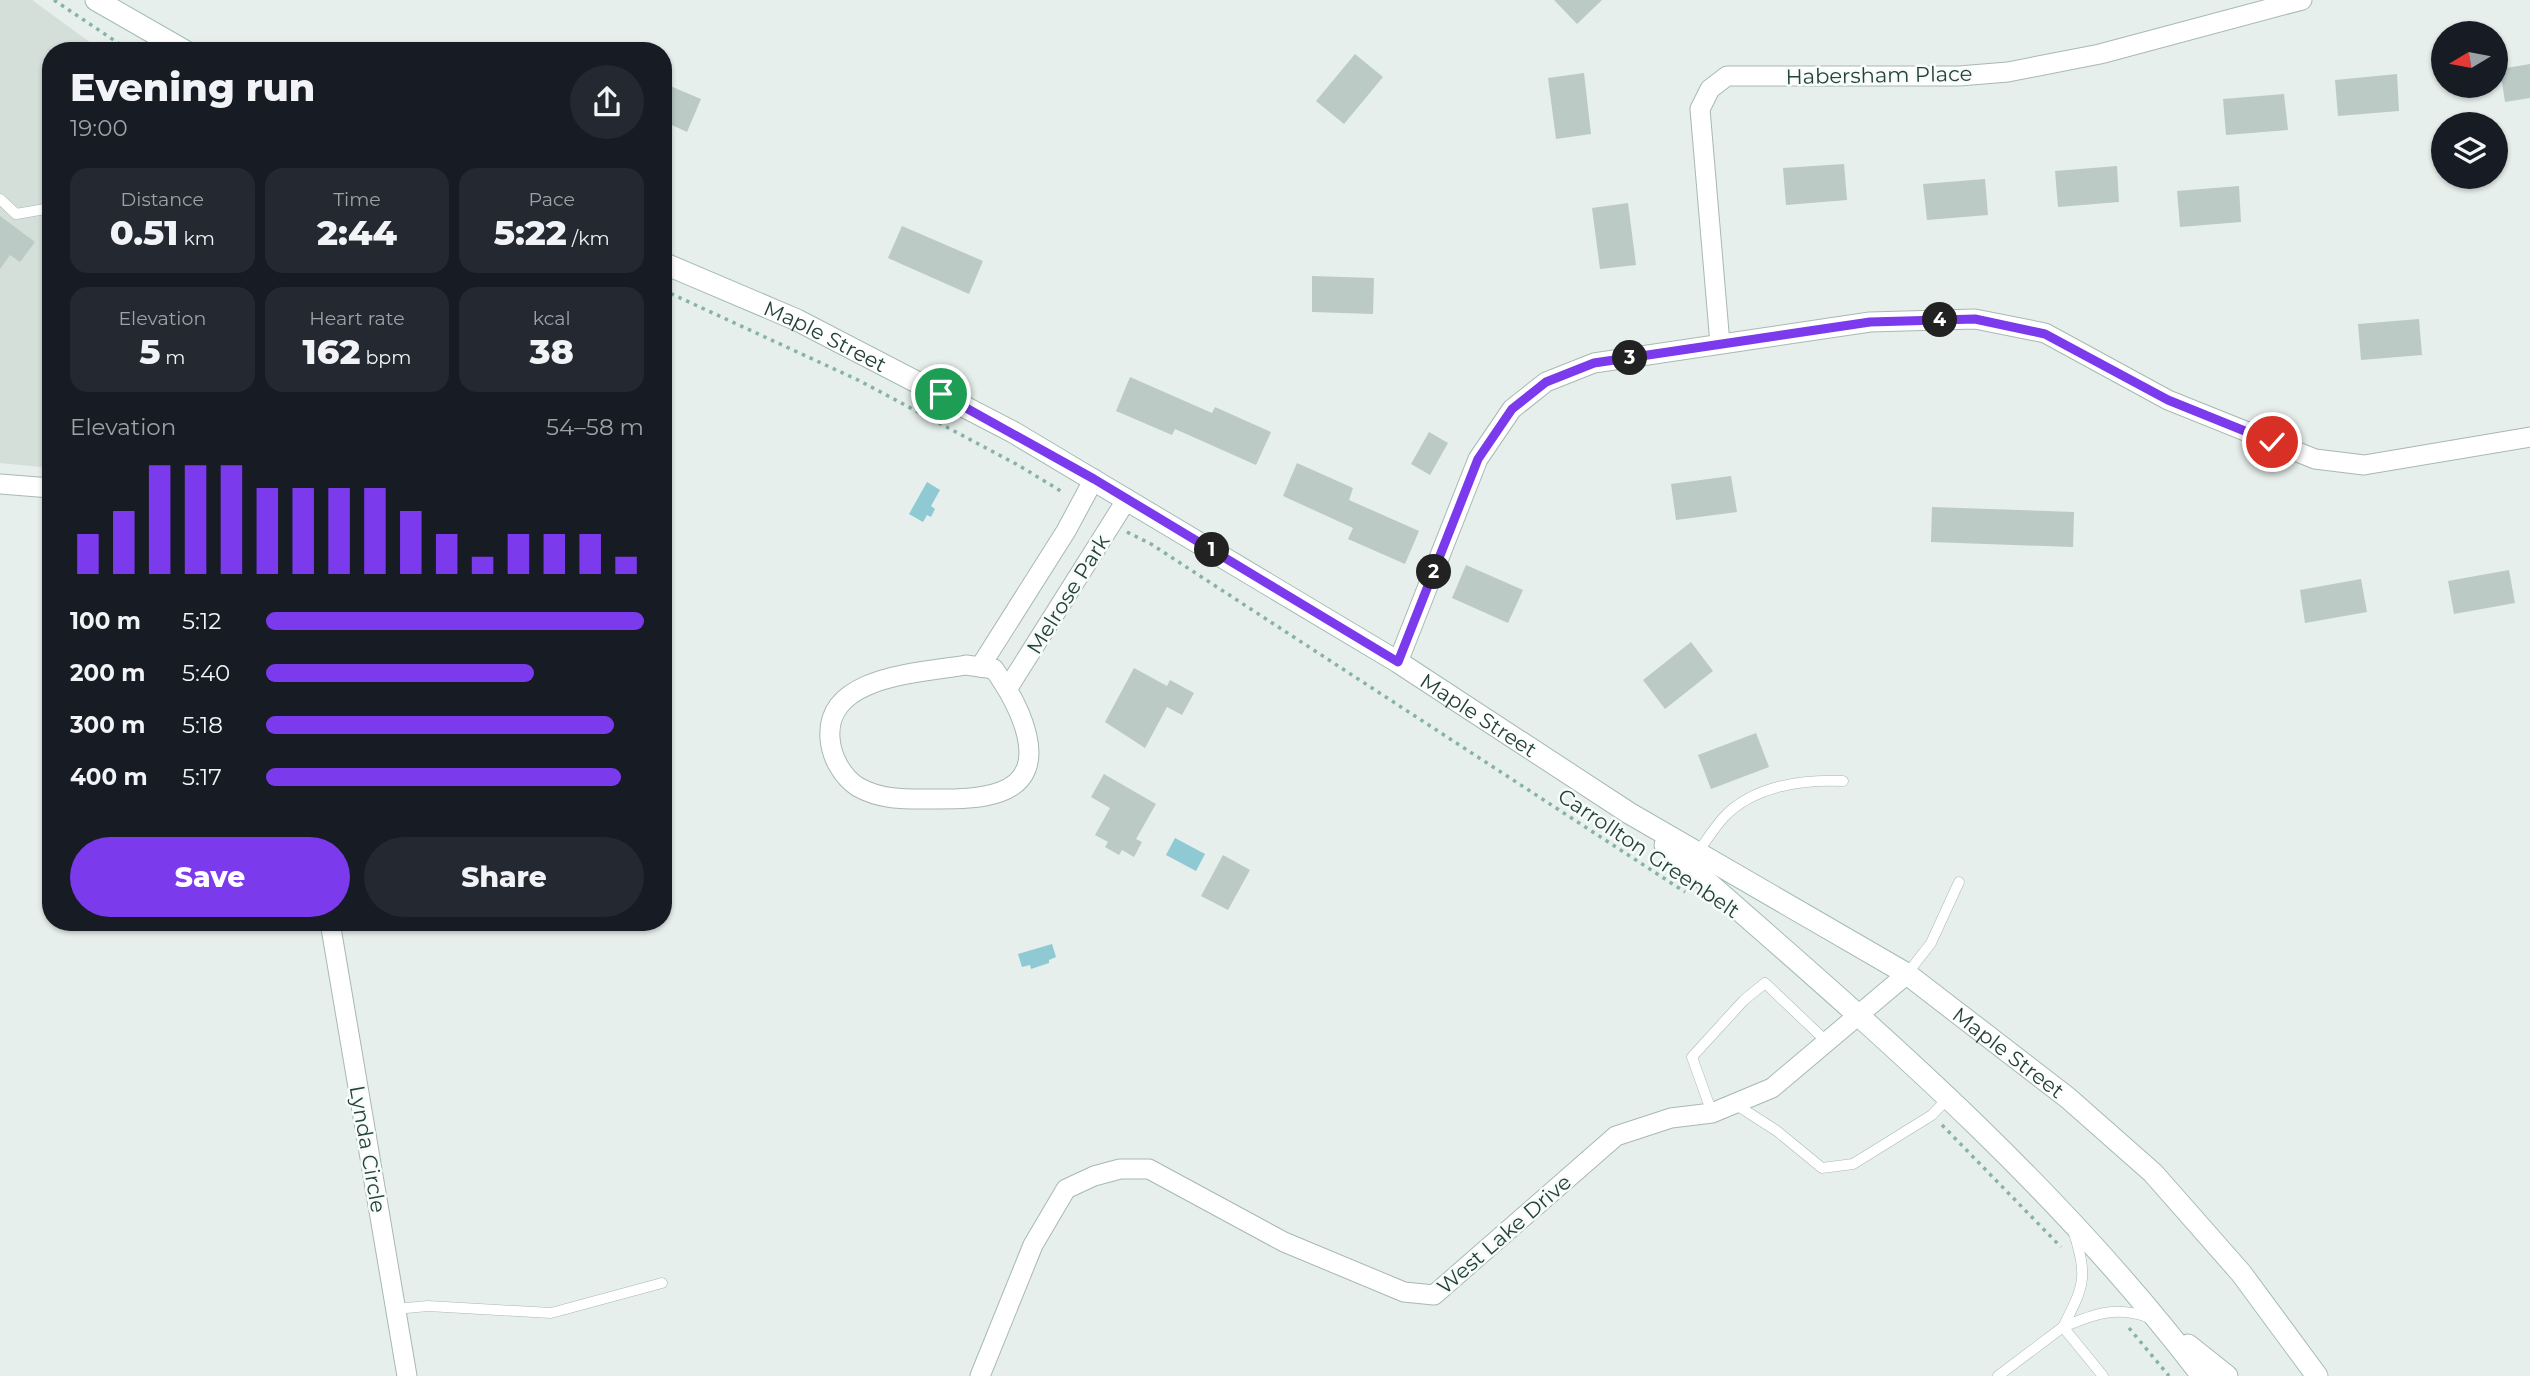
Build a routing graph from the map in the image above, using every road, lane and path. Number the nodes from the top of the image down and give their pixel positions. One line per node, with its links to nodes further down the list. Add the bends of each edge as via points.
1 (54, 0): 4 (path)
2 (96, 0): 5 (main road)
3 (2302, 0): 10 (street, Habersham Place, via 2101,54 2008,72 1727,76 1710,89 1700,109)
4 (117, 42)
5 (169, 42)
6 (0, 199): 7 (lane, via 16,214)
7 (42, 210)
8 (672, 267): 12 (main road, Maple Street, via 797,320)
9 (672, 294): 15 (path, via 858,380)
10 (1720, 344): 11 (street, via 1870,322 1975,319 2045,334 2168,400 2315,459 2364,465); 18 (street, via 1594,363 1546,382 1512,409 1478,459)
11 (2530, 438)
12 (1094, 479): 16 (main road, Maple Street); 19 (street, Melrose Park)
13 (0, 484): 14 (street)
14 (42, 487)
15 (1058, 489)
16 (1127, 499): 18 (main road, Maple Street); 20 (street, Melrose Park)
17 (1151, 544): 25 (path, Carrollton Greenbelt)
18 (1398, 662): 22 (main road, Maple Street)
19 (979, 667): 20 (street, via 994,669); 20 (street, via 966,665 884,680 853,691 833,714 829,729 834,756 844,774 856,785 888,799 1002,792 1015,784 1029,755 1027,734)
20 (1008, 688)
21 (1843, 781): 23 (lane, via 1813,779 1747,799 1725,816)
22 (1629, 813): 23 (main road, Maple Street); 28 (main road, Maple Street)
23 (1697, 853): 27 (main road, Maple Street)
24 (1959, 882): 27 (lane, via 1931,943)
25 (1694, 898)
26 (332, 931): 37 (street, Lynda Circle)
27 (1906, 974): 28 (street, West Lake Drive); 48 (main road, Maple Street, via 2068,1098 2153,1172 2241,1272)
28 (1860, 1015): 29 (street, West Lake Drive); 30 (main road, Maple Street)
29 (1827, 1042): 31 (street, West Lake Drive, via 1772,1088); 32 (lane, via 1765,983 1692,1057)
30 (1949, 1097): 33 (lane); 34 (main road, Maple Street)
31 (1734, 1104): 32 (street, West Lake Drive); 33 (lane, via 1822,1168 1853,1164)
32 (1712, 1113): 42 (street, West Lake Drive, via 1671,1118 1616,1136 1434,1295 1404,1292 1284,1242 1149,1169 1094,1176 1066,1189 1033,1245)
33 (1932, 1115): 35 (path)
34 (2069, 1215): 38 (lane, via 2082,1258 2083,1289); 40 (main road, Maple Street)
35 (2064, 1252)
36 (662, 1283): 37 (lane, via 551,1313)
37 (395, 1308): 41 (street, Lynda Circle)
38 (2063, 1327): 40 (lane, via 2112,1310 2133,1312); 43 (lane); 44 (lane)
39 (2127, 1327): 45 (path)
40 (2165, 1329): 46 (main road, Maple Street); 47 (main road)
41 (407, 1376)
42 (980, 1376)
43 (1998, 1376)
44 (2103, 1376)
45 (2169, 1376)
46 (2202, 1376)
47 (2227, 1376)
48 (2317, 1376)

